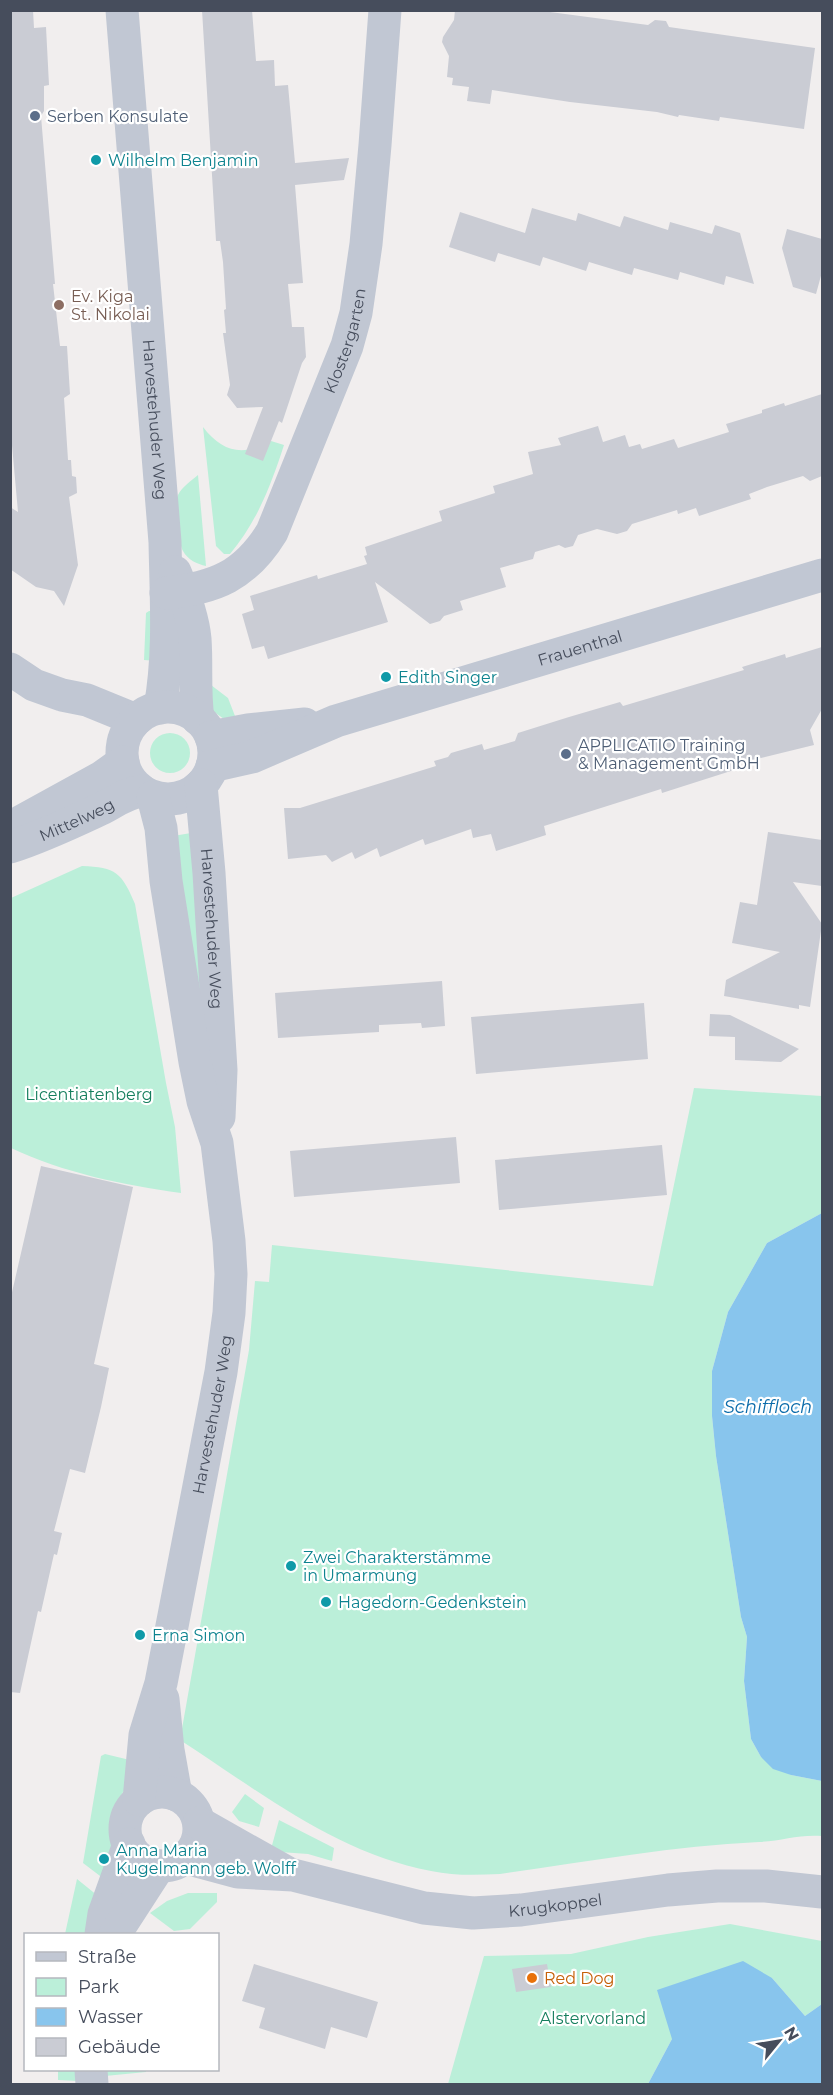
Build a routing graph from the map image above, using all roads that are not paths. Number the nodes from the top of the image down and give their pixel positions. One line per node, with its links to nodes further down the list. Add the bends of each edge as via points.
1 (122, 10): 4 (street, Harvestehuder Weg, via 165,542)
2 (385, 10): 4 (street, Klostergarten, via 366,244 347,346 272,532 262,547 226,579)
3 (822, 575): 7 (street, Frauenthal, via 336,721 252,757)
4 (175, 592): 6 (street, Harvestehuder Weg, via 164,672); 7 (street, Harvestehuder Weg, via 195,639 194,696)
5 (10, 669): 6 (street, via 34,685 62,695)
6 (148, 714): 7 (street, via 180,709); 8 (street, Harvestehuder Weg, via 130,727 123,742)
7 (206, 752): 9 (street, via 189,794 165,799); 12 (street, Harvestehuder Weg, via 221,1070)
8 (123, 762): 9 (street, Harvestehuder Weg, via 129,778); 10 (street, Mittelweg)
9 (147, 794): 11 (street, Mittelweg, via 131,792); 12 (street, Harvestehuder Weg, via 161,828 195,1062)
10 (10, 830)
11 (10, 847)
12 (217, 1143): 13 (street, Harvestehuder Weg, via 229,1241 229,1313 217,1395)
13 (161, 1683): 14 (street, Harvestehuder Weg); 15 (street, Harvestehuder Weg, via 145,1734)
14 (176, 1795): 15 (street, via 156,1793); 16 (street, via 191,1806)
15 (139, 1800): 17 (street, Harvestehuder Weg, via 128,1816)
16 (199, 1823): 18 (street, via 197,1842); 19 (street, Krugkoppel)
17 (129, 1844): 18 (street, via 141,1859); 21 (street, Harvestehuder Weg, via 104,1914)
18 (172, 1862): 19 (street, Krugkoppel); 22 (street)
19 (293, 1875): 20 (street, Krugkoppel, via 424,1908 473,1913 717,1886)
20 (822, 1892)
21 (101, 1933)
22 (117, 1933)

